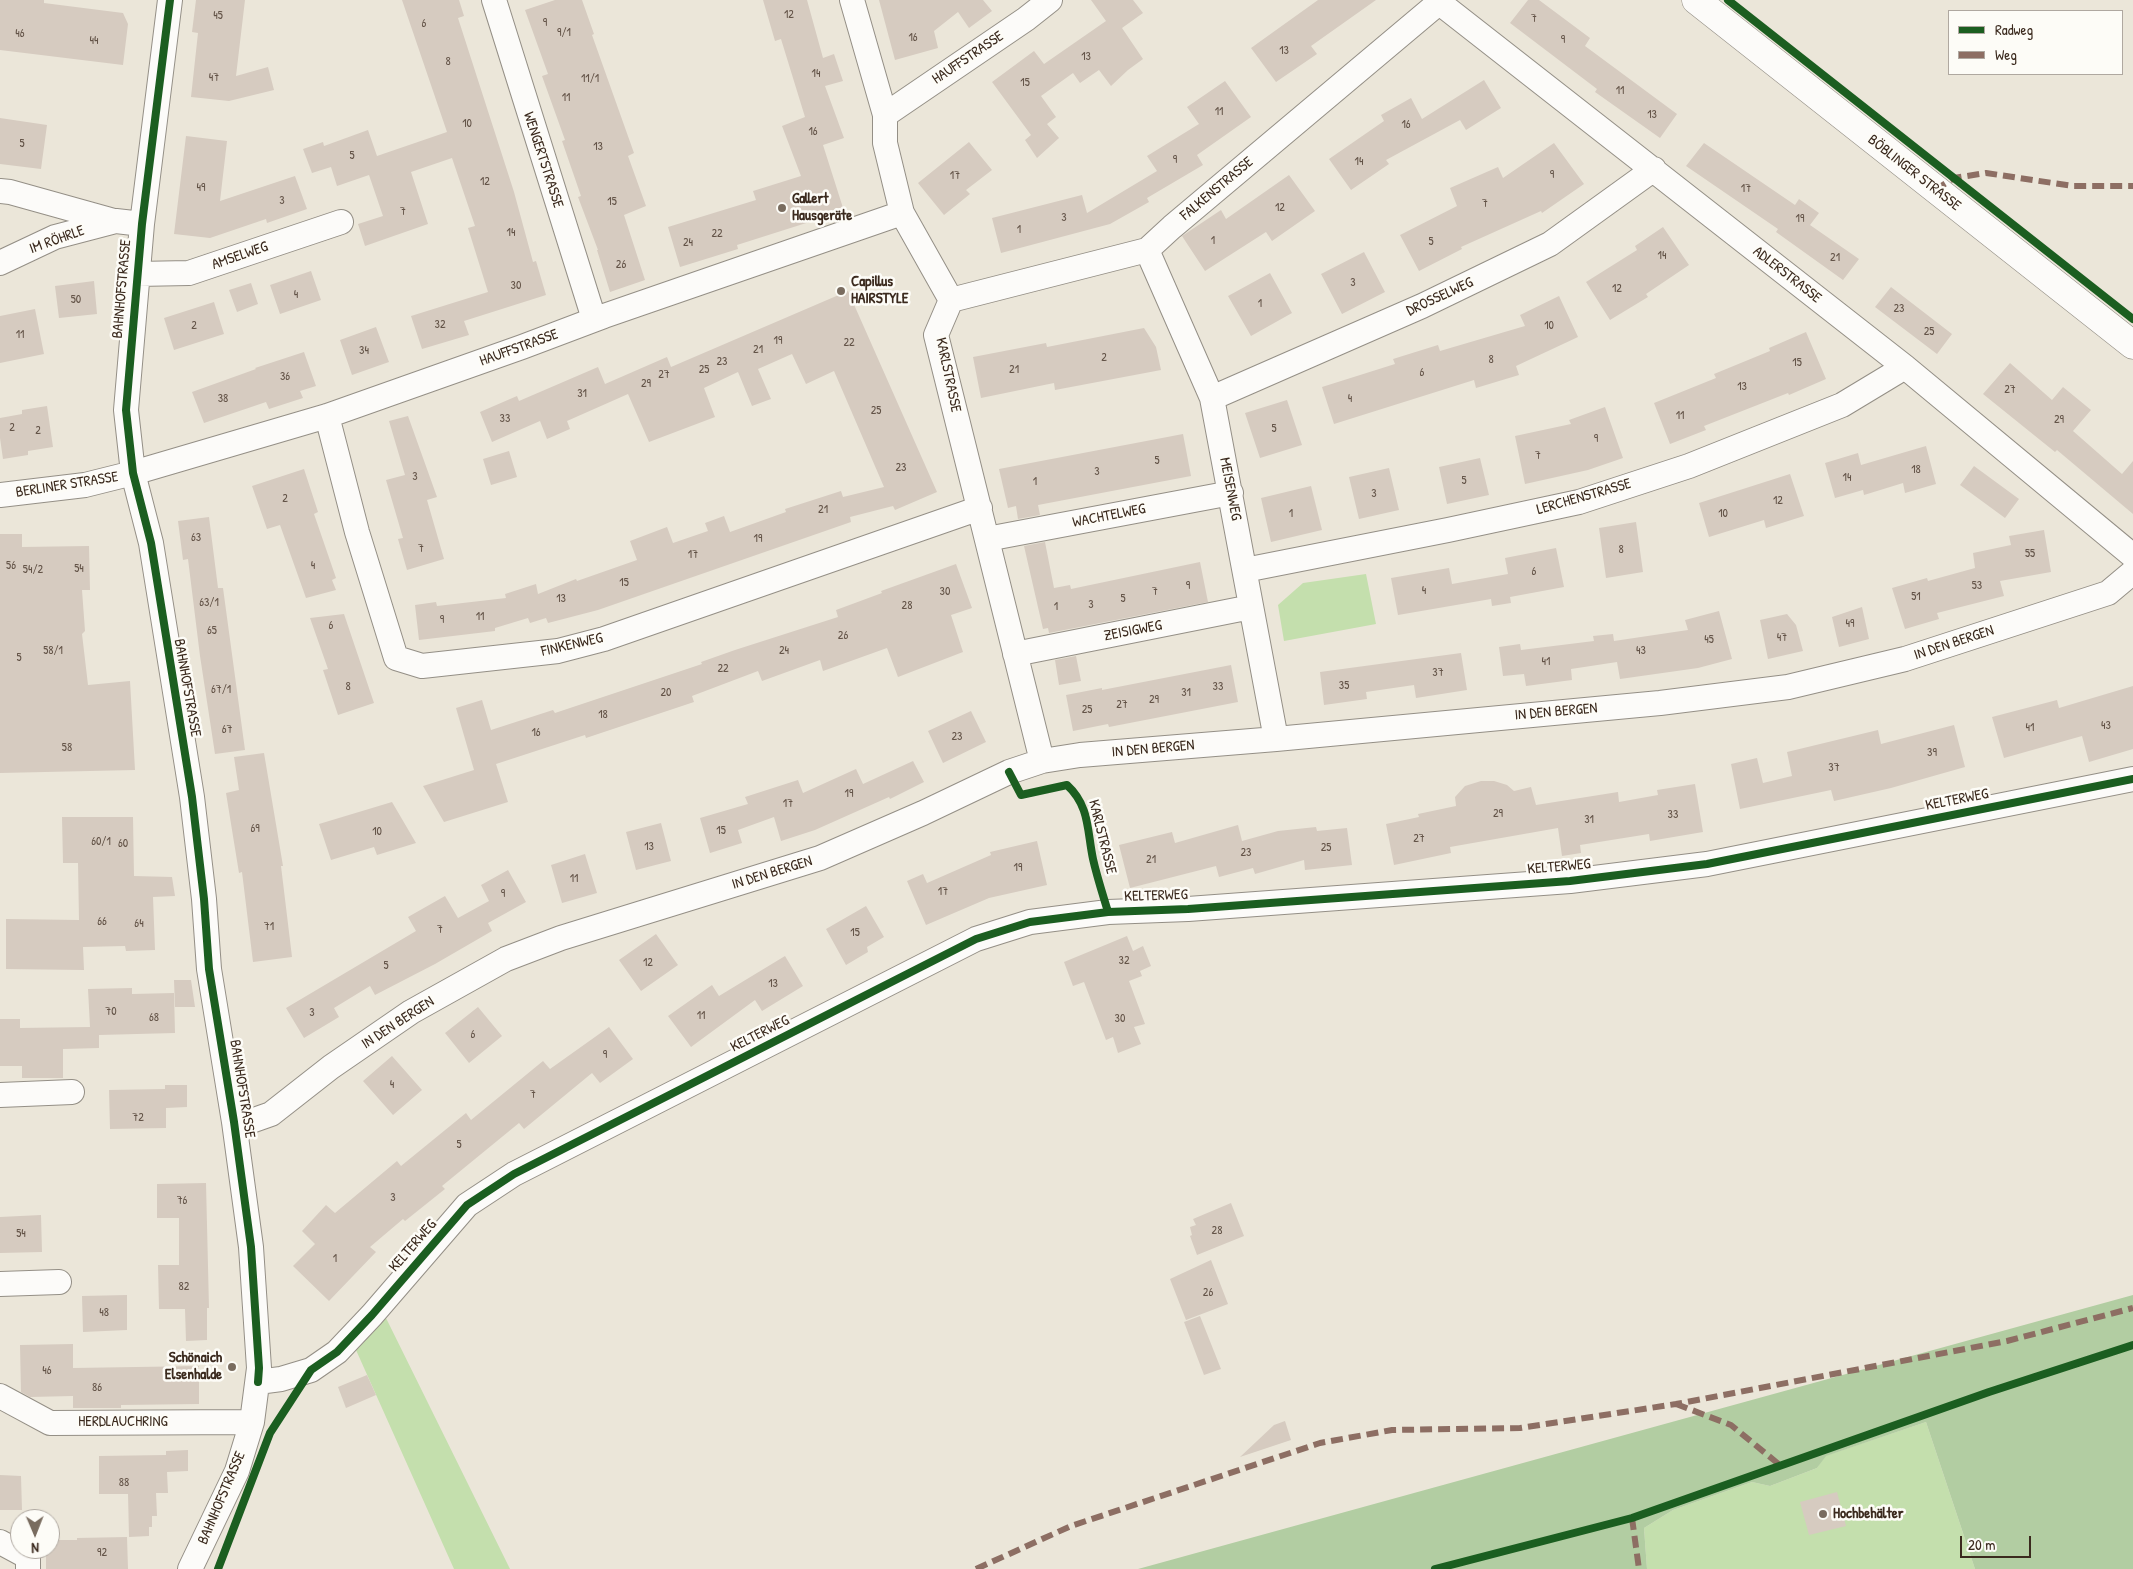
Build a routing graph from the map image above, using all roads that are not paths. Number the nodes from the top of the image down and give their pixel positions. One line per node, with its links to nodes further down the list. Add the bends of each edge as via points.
1 (170, 0): 13 (street, BAHNHOFSTRASSE)
2 (494, 0): 18 (street, WENGERTSTRASSE)
3 (852, 0): 7 (street)
4 (1050, 0): 7 (street, HAUFFSTRASSE)
5 (1696, 0): 19 (main road, BÖBLINGER STRASSE)
6 (1439, 1): 8 (street, ADLERSTRASSE); 14 (street, FALKENSTRASSE)
7 (885, 115): 10 (street, via 885,143)
8 (1654, 169): 20 (street, ADLERSTRASSE); 21 (street, DROSSELWEG, via 1550,244 1422,306)
9 (0, 191): 11 (street, IM RÖHRLE)
10 (902, 213): 17 (street); 18 (street, HAUFFSTRASSE)
11 (116, 221): 13 (street, IM RÖHRLE); 15 (street, IM RÖHRLE, via 55,237)
12 (341, 222): 16 (street, AMSELWEG, via 189,273)
13 (142, 224): 16 (street, BAHNHOFSTRASSE)
14 (1147, 250): 17 (street, FALKENSTRASSE); 21 (street, MEISENWEG)
15 (0, 263)
16 (137, 274): 23 (street, BAHNHOFSTRASSE, via 126,410)
17 (951, 300): 26 (street, KARLSTRASSE, via 936,335)
18 (594, 319): 22 (street, HAUFFSTRASSE, via 522,348)
19 (2133, 346)
20 (1904, 367): 28 (street, ADLERSTRASSE); 29 (street, LERCHENSTRASSE, via 1842,405 1689,466 1587,499)
21 (1212, 398): 24 (street, MEISENWEG)
22 (327, 416): 23 (street, HAUFFSTRASSE); 26 (street, FINKENWEG, via 357,532 396,658 422,666 558,651 604,639)
23 (133, 473): 25 (street, BERLINER STRASSE, via 85,484); 38 (street, BAHNHOFSTRASSE, via 151,543 192,797 209,969)
24 (1231, 494): 27 (street, WACHTELWEG); 29 (street, MEISENWEG)
25 (0, 495)
26 (980, 508): 27 (street, KARLSTRASSE)
27 (987, 539): 32 (street, KARLSTRASSE)
28 (2133, 556)
29 (1245, 570): 31 (street, MEISENWEG)
30 (2133, 572): 33 (street, IN DEN BERGEN, via 2108,593 1905,660 1788,687)
31 (1251, 607): 32 (street, ZEISIGWEG); 33 (street, MEISENWEG)
32 (1016, 654): 34 (street, KARLSTRASSE)
33 (1276, 739): 34 (street, IN DEN BERGEN)
34 (1042, 761): 38 (street, IN DEN BERGEN, via 1009,772 820,858 561,938 506,959 411,1012 271,1114)
35 (2133, 780): 41 (street, KELTERWEG, via 1707,864 1570,881 1108,912 1030,922 976,939 514,1174 467,1205 337,1352 311,1370)
36 (72, 1092): 37 (street)
37 (0, 1095)
38 (234, 1122): 41 (street, BAHNHOFSTRASSE, via 251,1247)
39 (60, 1282): 40 (street)
40 (0, 1284)
41 (258, 1382): 43 (street, BAHNHOFSTRASSE)
42 (0, 1396): 43 (street, HERDLAUCHRING, via 50,1423)
43 (252, 1422): 46 (street, BAHNHOFSTRASSE, via 237,1471)
44 (0, 1542): 45 (street)
45 (28, 1563)
46 (190, 1569)

